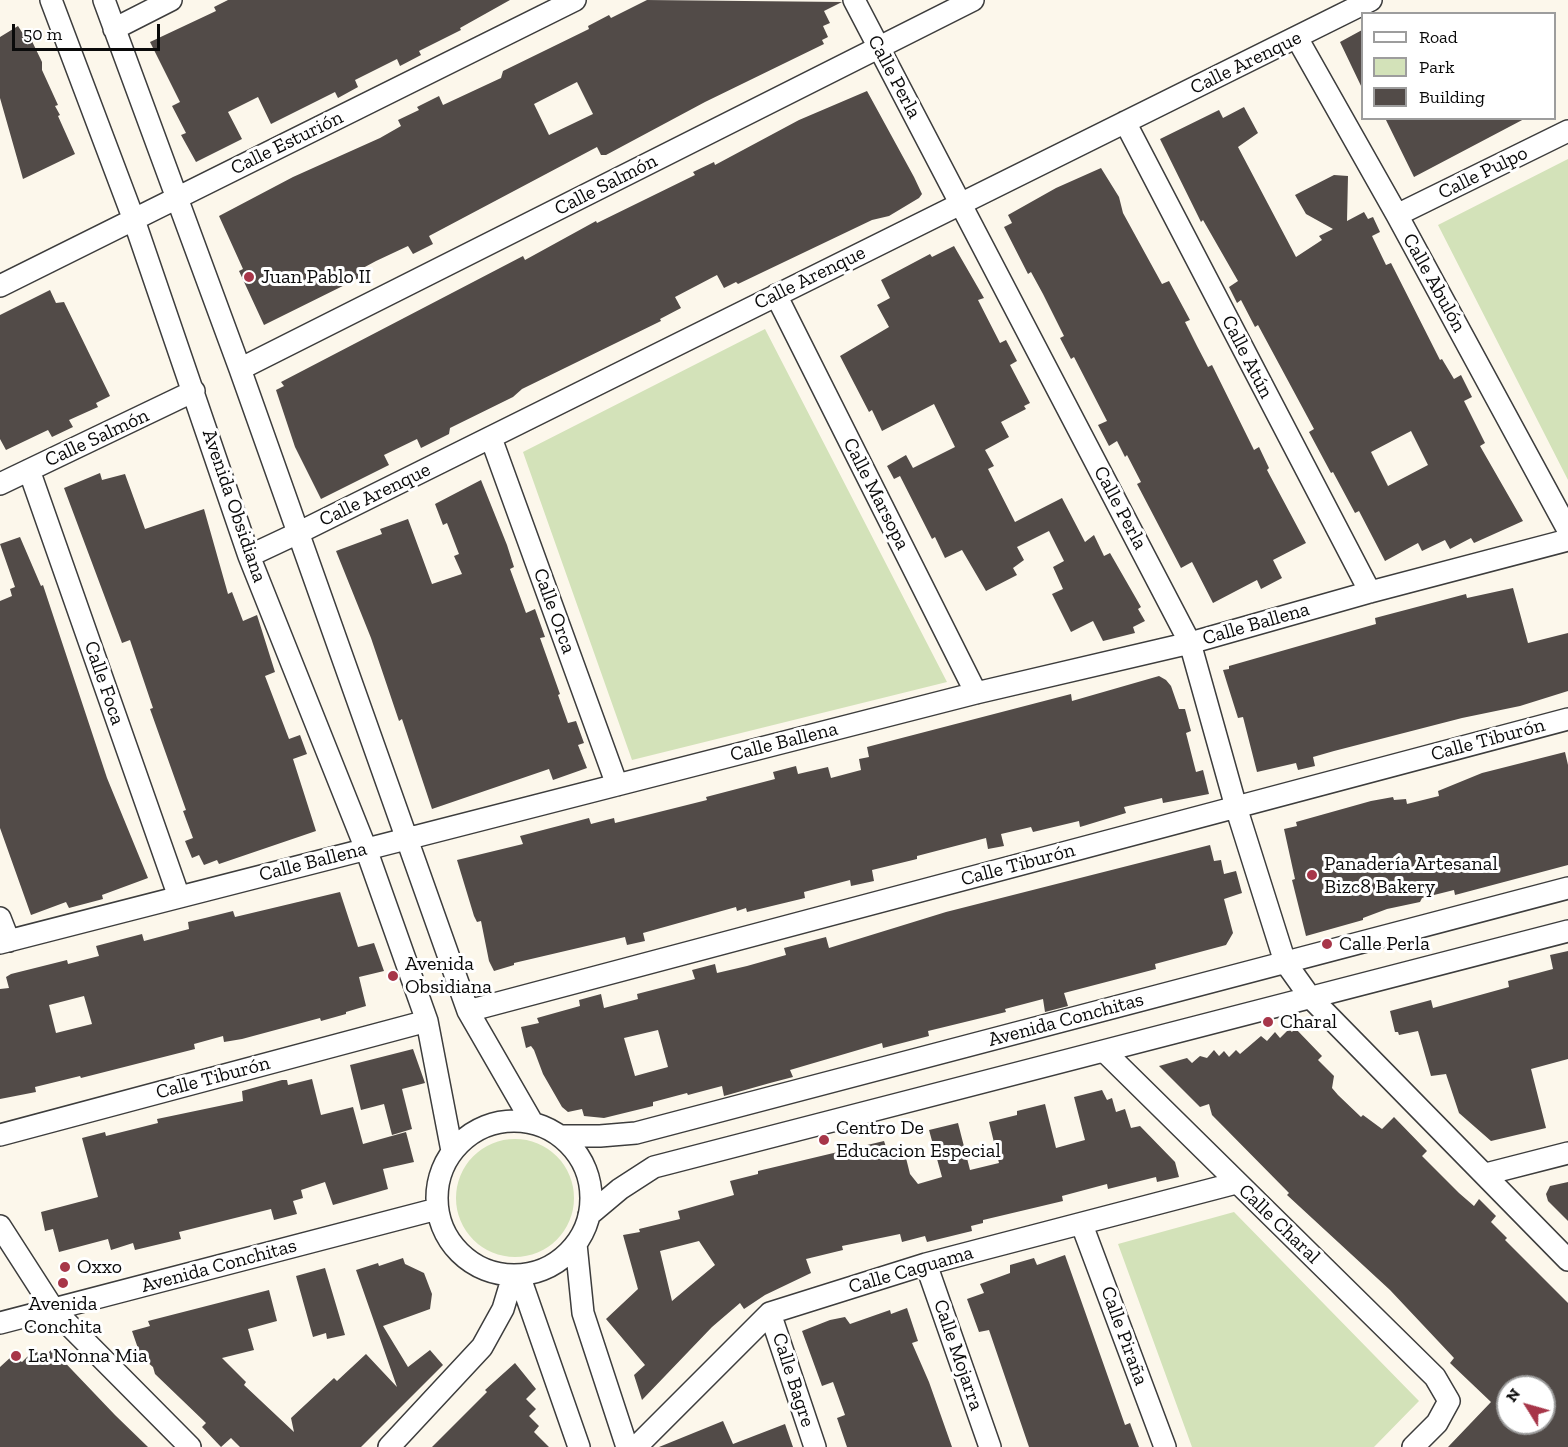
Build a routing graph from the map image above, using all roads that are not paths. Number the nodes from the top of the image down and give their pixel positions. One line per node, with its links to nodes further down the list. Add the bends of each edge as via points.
1 (51, 0): 16 (street, Avenida Obsidiana)
2 (104, 0): 8 (street)
3 (171, 0): 8 (street)
4 (575, 0): 13 (street, Calle Esturión)
5 (854, 0): 10 (street, Calle Perla)
6 (973, 0): 10 (street, Calle Salmón)
7 (1371, 0): 9 (street, Calle Arenque)
8 (114, 29): 13 (street)
9 (1297, 38): 11 (street, Calle Arenque); 15 (street, Calle Abulón)
10 (879, 47): 14 (street, Calle Perla); 19 (street, Calle Salmón)
11 (1125, 122): 14 (street, Calle Arenque); 28 (street, Calle Atún)
12 (1568, 131): 15 (street, Calle Pulpo)
13 (178, 198): 16 (street, Calle Esturión); 19 (street)
14 (961, 204): 18 (street, Calle Arenque); 29 (street, Calle Perla)
15 (1397, 215): 24 (street, Calle Abulón)
16 (134, 220): 17 (street, Calle Esturión); 20 (street, Avenida Obsidiana)
17 (0, 286)
18 (776, 295): 21 (street, Calle Arenque); 30 (street, Calle Marsopa)
19 (240, 369): 25 (street)
20 (194, 391): 22 (street, Calle Salmón); 27 (street, Avenida Obsidiana)
21 (491, 438): 25 (street, Calle Arenque); 32 (street, Calle Orca)
22 (29, 470): 23 (street, Calle Salmón); 37 (street, Calle Foca)
23 (0, 484)
24 (1568, 530)
25 (298, 533): 27 (street, Calle Arenque); 34 (street)
26 (1568, 540): 28 (street, Calle Ballena)
27 (249, 556): 35 (street, Avenida Obsidiana)
28 (1370, 592): 29 (street, Calle Ballena)
29 (1190, 643): 30 (street, Calle Ballena); 33 (street, Calle Perla)
30 (976, 693): 32 (street, Calle Ballena)
31 (1568, 718): 33 (street, Calle Tiburón)
32 (618, 785): 34 (street, Calle Ballena)
33 (1236, 807): 41 (street, Calle Perla); 43 (street, Calle Tiburón)
34 (408, 838): 35 (street, Calle Ballena); 43 (street)
35 (366, 849): 37 (street, Calle Ballena); 44 (street, Avenida Obsidiana)
36 (1568, 888): 41 (street, Avenida Conchitas)
37 (179, 897): 40 (street, Calle Ballena)
38 (0, 918): 40 (street)
39 (1568, 931): 42 (street, Avenida Conchitas)
40 (4, 942)
41 (1286, 962): 42 (street, Calle Perla); 48 (street, Avenida Conchitas, via 636,1133)
42 (1310, 997): 45 (street, Avenida Conchitas); 51 (street, Calle Perla)
43 (468, 1011): 46 (street)
44 (427, 1021): 47 (street, Calle Tiburón); 49 (street, Avenida Obsidiana)
45 (1104, 1051): 52 (street, Calle Charal); 54 (street, Avenida Conchitas, via 654,1167)
46 (532, 1122): 48 (street); 49 (street, via 510,1120 488,1125 468,1135)
47 (0, 1135)
48 (561, 1136): 54 (street, via 580,1158 591,1186)
49 (452, 1151): 53 (street, via 442,1169)
50 (1568, 1153): 51 (street)
51 (1485, 1174): 58 (street, Calle Perla)
52 (1236, 1183): 55 (street, Calle Caguama); 72 (street, Calle Charal, via 1435,1377 1449,1401 1437,1423)
53 (437, 1209): 60 (street, via 443,1230 455,1249 471,1263 491,1272); 61 (street, Avenida Conchitas)
54 (589, 1215): 57 (street)
55 (1083, 1224): 59 (street, Calle Caguama); 71 (street, Calle Piraña)
56 (0, 1226): 61 (street)
57 (576, 1245): 60 (street, via 540,1271); 67 (street, via 583,1313)
58 (1568, 1260)
59 (926, 1264): 62 (street, Calle Caguama); 70 (street, Calle Mojarra)
60 (516, 1276): 65 (street, via 482,1347); 66 (street)
61 (54, 1310): 63 (street, Avenida Conchitas); 64 (street)
62 (770, 1313): 68 (street, Calle Caguama); 69 (street, Calle Bagre)
63 (0, 1323)
64 (190, 1447)
65 (389, 1447)
66 (579, 1447)
67 (627, 1447)
68 (636, 1447)
69 (815, 1447)
70 (990, 1447)
71 (1165, 1447)
72 (1413, 1447)

